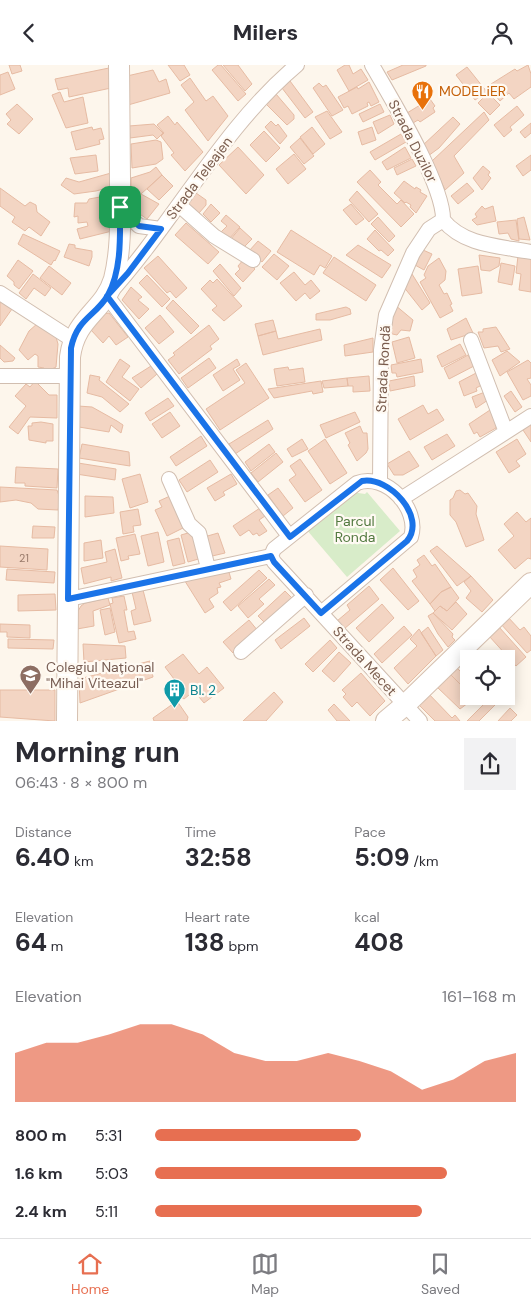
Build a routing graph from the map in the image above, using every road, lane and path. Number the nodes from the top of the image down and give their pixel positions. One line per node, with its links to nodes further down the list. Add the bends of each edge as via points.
1 (119, 65): 5 (street)
2 (297, 65): 4 (street, Strada Teleajen, via 246,116)
3 (372, 65): 6 (street, Strada Duzilor, via 398,109 437,190)
4 (179, 205): 7 (street, Strada Teleajen); 9 (street, via 218,239)
5 (120, 207): 7 (street, via 139,226); 11 (street, via 120,247)
6 (443, 220): 8 (street, via 466,239); 19 (street, Strada Rondă, via 429,229 413,253 386,315 381,350)
7 (161, 229): 11 (street, Strada Teleajen)
8 (531, 252)
9 (253, 260)
10 (0, 293): 12 (street)
11 (107, 296): 12 (street, via 86,318); 21 (street)
12 (72, 340): 15 (street)
13 (471, 340): 17 (street)
14 (0, 376): 15 (street)
15 (70, 376): 26 (street)
16 (531, 416): 17 (street)
17 (506, 432): 20 (street)
18 (169, 479): 23 (street, via 190,524 199,533)
19 (380, 483): 20 (street); 21 (street, via 366,480 357,483)
20 (401, 499): 27 (street, via 412,523 411,537)
21 (290, 537): 22 (street, via 274,549)
22 (271, 556): 23 (street); 25 (street, Strada Mecet)
23 (208, 569): 26 (street)
24 (531, 583): 29 (street)
25 (306, 595): 27 (street, Strada Mecet); 28 (street)
26 (68, 599): 30 (street)
27 (321, 613): 29 (street, Strada Mecet)
28 (241, 652)
29 (405, 705): 31 (street); 32 (street, Strada Mecet)
30 (67, 721)
31 (386, 721)
32 (420, 721)

